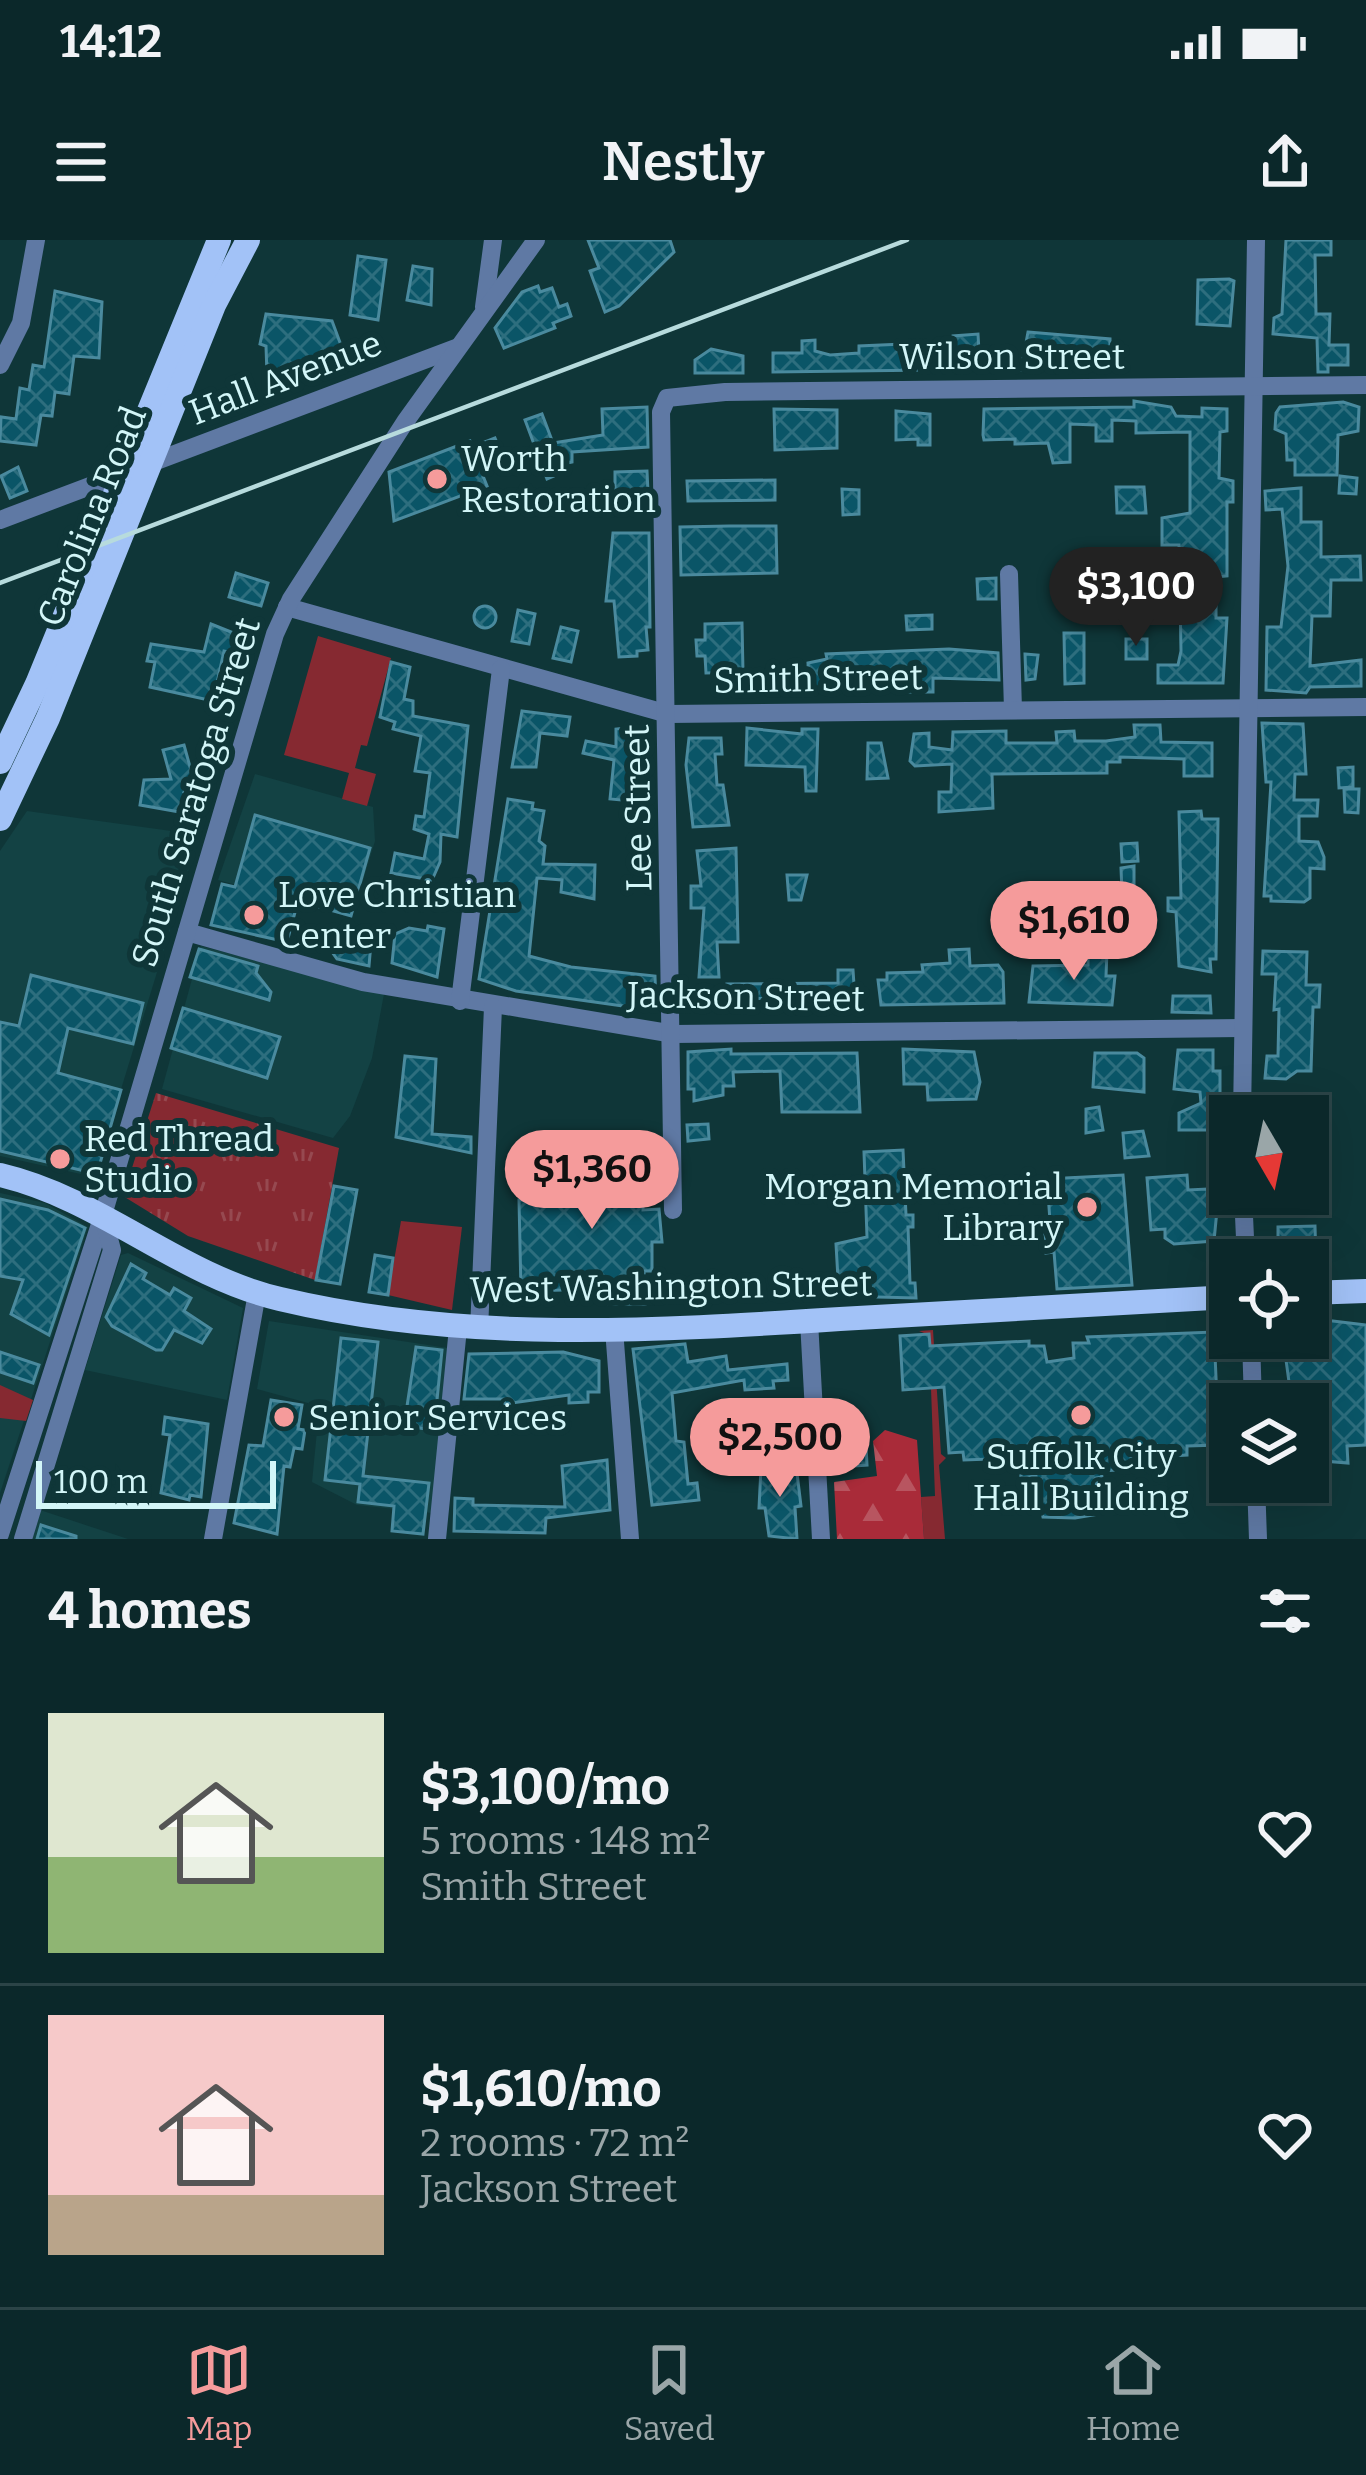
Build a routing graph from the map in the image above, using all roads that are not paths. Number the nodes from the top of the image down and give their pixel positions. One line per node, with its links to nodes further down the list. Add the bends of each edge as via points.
1 (36, 240): 9 (street, via 21,323)
2 (219, 240): 21 (main road, Carolina Road)
3 (248, 240): 22 (main road, Carolina Road)
4 (493, 240): 7 (street)
5 (536, 240): 7 (street, South Saratoga Street)
6 (1256, 240): 11 (street)
7 (484, 312): 8 (street, South Saratoga Street)
8 (458, 347): 13 (street, Hall Avenue); 15 (street, South Saratoga Street)
9 (0, 365)
10 (1366, 386): 11 (street, Wilson Street)
11 (1252, 387): 12 (street, Wilson Street, via 725,392 673,395); 18 (street)
12 (662, 405): 20 (street, Lee Street)
13 (0, 520)
14 (1009, 574): 19 (street)
15 (287, 607): 16 (street, Smith Street); 23 (street, South Saratoga Street)
16 (501, 669): 20 (street, Smith Street); 24 (street)
17 (1366, 706): 18 (street, Smith Street)
18 (1245, 707): 19 (street, Smith Street); 26 (street)
19 (1013, 710): 20 (street, Smith Street)
20 (668, 714): 27 (street, Lee Street)
21 (0, 762)
22 (0, 819)
23 (187, 932): 24 (street, Jackson Street); 31 (street, South Saratoga Street)
24 (460, 1000): 25 (street, Jackson Street)
25 (494, 1006): 27 (street, Jackson Street); 37 (street)
26 (1242, 1028): 27 (street, Jackson Street); 28 (street)
27 (674, 1034): 30 (street, Lee Street)
28 (1242, 1095)
29 (0, 1175): 31 (main road, West Washington Street, via 47,1186)
30 (674, 1210)
31 (103, 1215): 34 (main road, West Washington Street); 40 (street, South Saratoga Street); 41 (street, via 112,1250)
32 (1366, 1291): 33 (main road)
33 (1329, 1292)
34 (257, 1293): 37 (main road, West Washington Street); 42 (street)
35 (1209, 1298): 36 (main road, West Washington Street)
36 (809, 1321): 38 (main road, West Washington Street); 45 (street)
37 (468, 1329): 38 (main road, West Washington Street); 43 (street)
38 (614, 1329): 44 (street)
39 (1257, 1503): 46 (street)
40 (0, 1534)
41 (23, 1539)
42 (213, 1539)
43 (437, 1539)
44 (630, 1539)
45 (820, 1539)
46 (1258, 1539)

